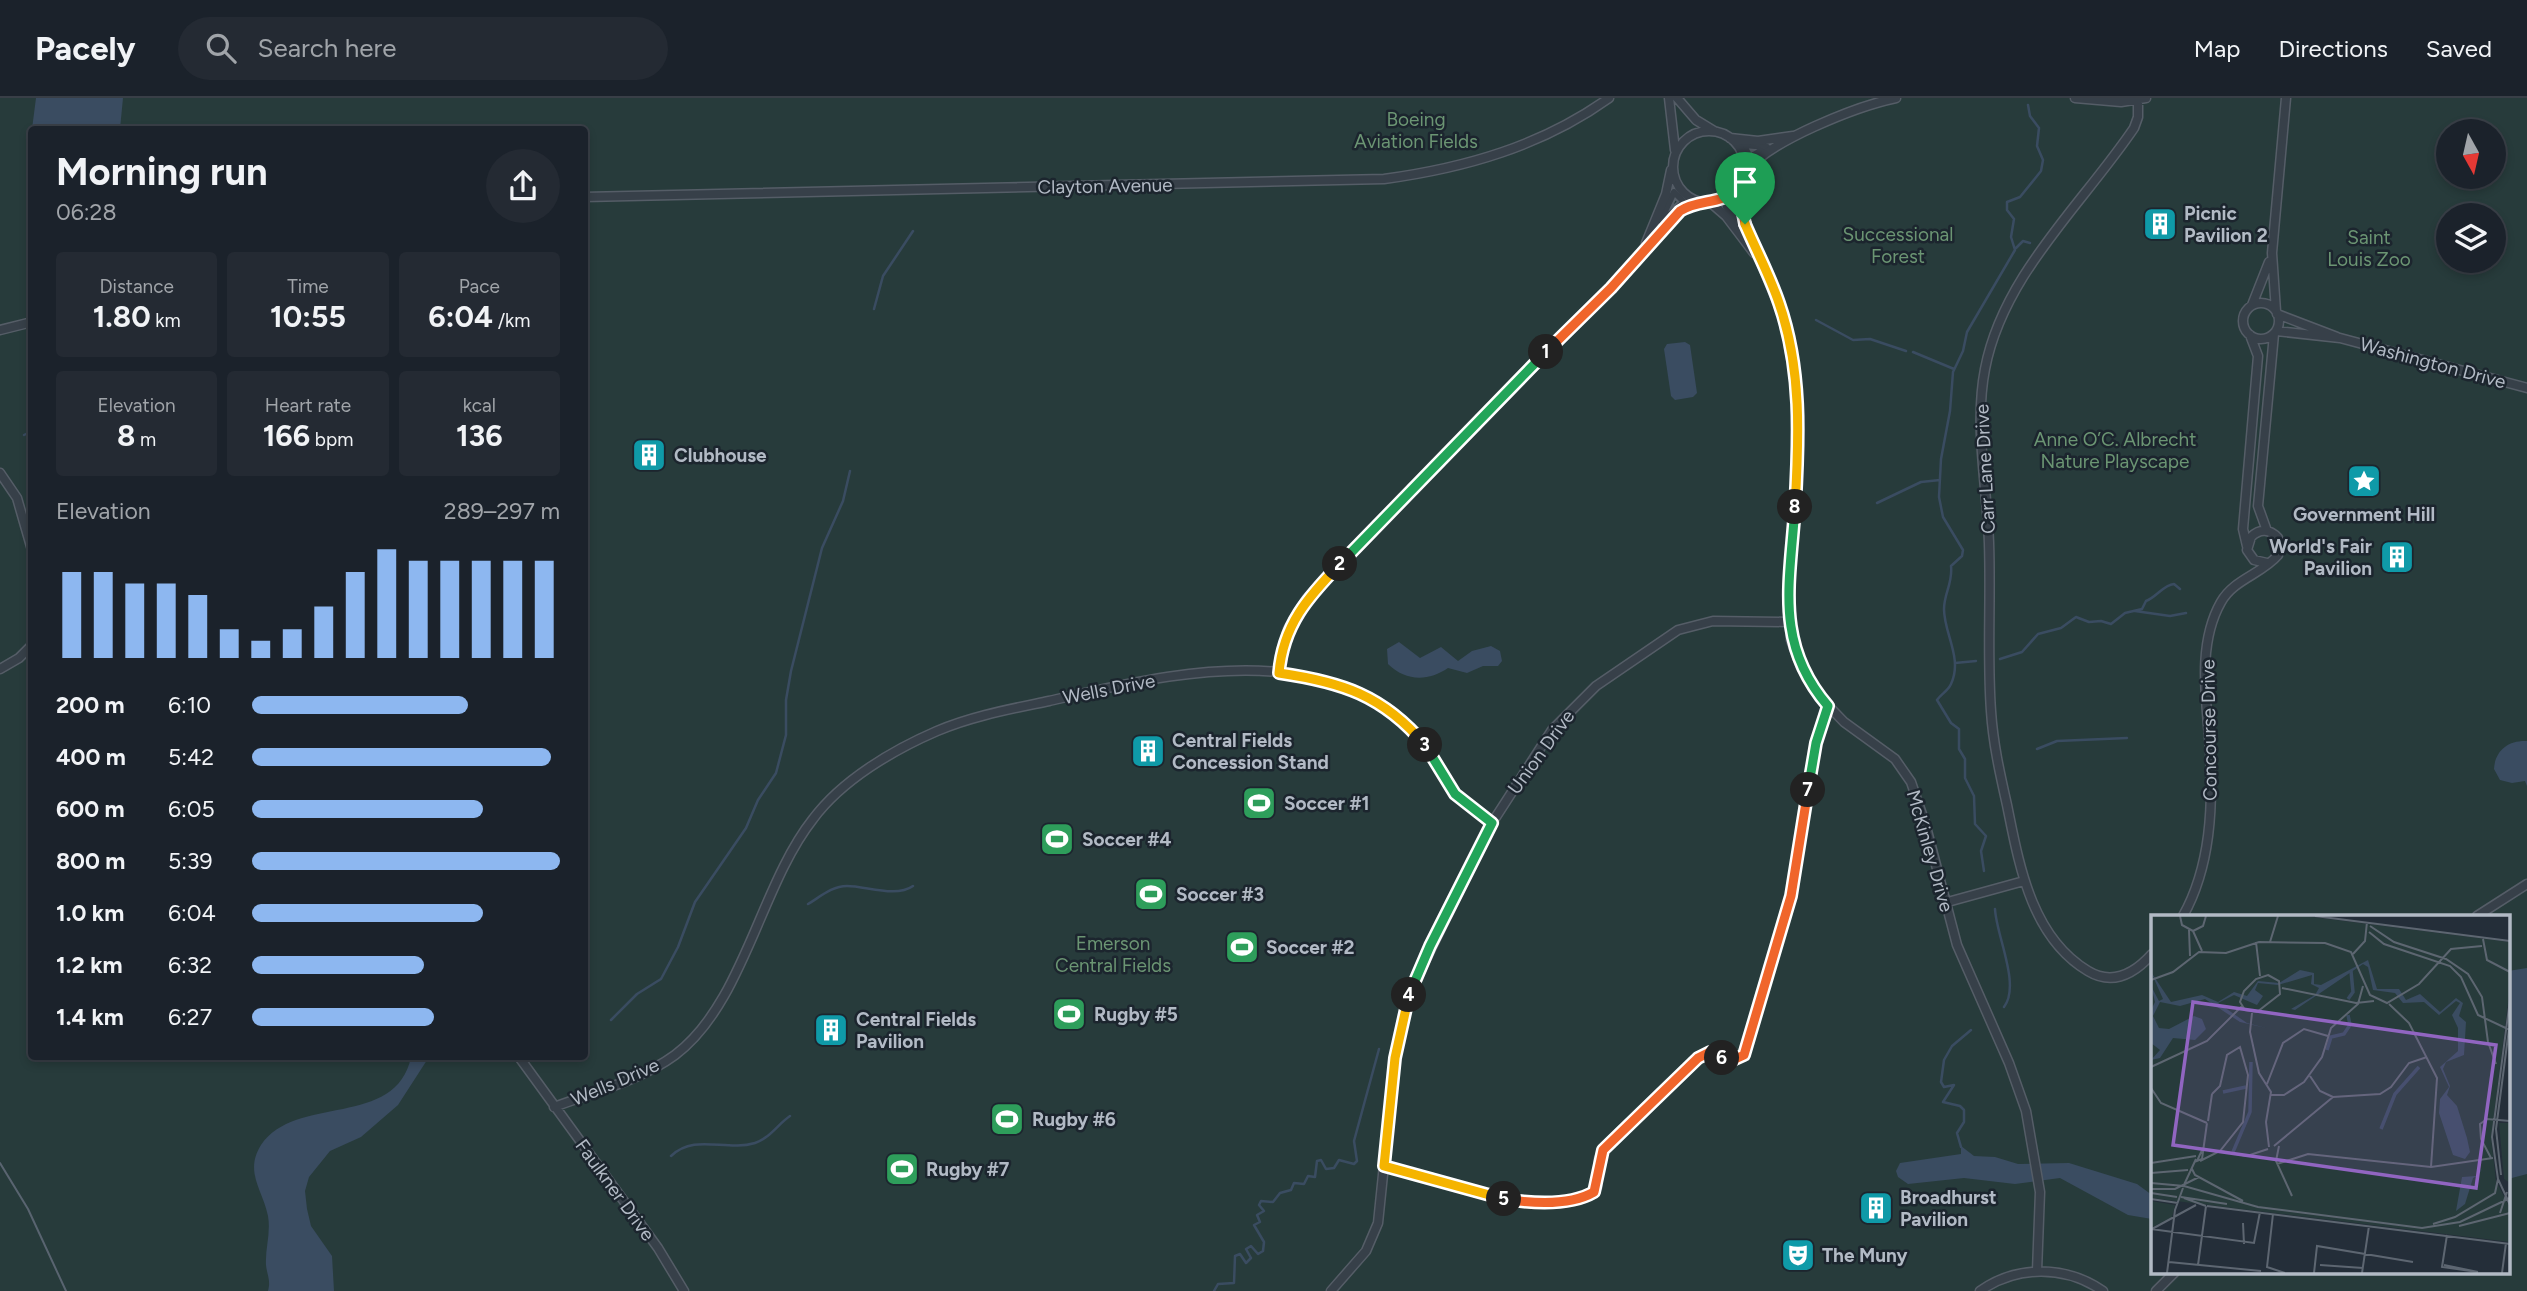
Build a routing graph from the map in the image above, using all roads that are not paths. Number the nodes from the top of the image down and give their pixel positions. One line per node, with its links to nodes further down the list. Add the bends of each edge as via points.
1 (1609, 98): 14 (street, Clayton Avenue, via 1556,131 1517,148 1444,169 1384,179)
2 (1669, 98): 11 (street)
3 (1676, 98): 8 (street, via 1696,120)
4 (1896, 98): 9 (street, via 1863,106)
5 (2075, 98): 7 (street)
6 (2285, 98): 18 (street)
7 (2142, 99): 41 (street, Carr Lane Drive, via 2134,128 2053,235 2011,301 1995,333 1983,381 1981,425 1992,603 1991,710)
8 (1717, 132): 10 (street); 11 (street, via 1693,135)
9 (1802, 134): 10 (street, via 1758,141); 12 (street, via 1762,156)
10 (1730, 138): 12 (street, via 1742,154)
11 (1674, 158): 15 (street, via 1674,177 1680,189); 17 (street, via 1666,194)
12 (1744, 176): 13 (street)
13 (1738, 188): 15 (street, via 1722,201); 19 (street, McKinley Drive, via 1742,215)
14 (588, 197)
15 (1707, 203): 17 (street, via 1680,211); 19 (street, McKinley Drive, via 1726,216)
16 (1671, 211): 16 (street, via 1661,222 1674,192 1684,202)
17 (1643, 249): 38 (street, via 1611,288 1307,598 1288,629)
18 (2272, 253): 20 (street); 21 (street)
19 (1760, 260): 35 (street, McKinley Drive, via 1784,319 1797,390)
20 (2252, 305): 21 (street, via 2267,303); 26 (street, via 2244,318)
21 (2277, 313): 25 (street); 28 (street, Washington Drive)
22 (28, 323): 23 (street)
23 (10, 329): 24 (street); 27 (street)
24 (0, 330)
25 (2275, 332): 26 (street, via 2262,339); 28 (street, Washington Drive); 31 (street, via 2258,506)
26 (2250, 335): 33 (street, via 2259,356 2243,529)
27 (0, 336)
28 (2340, 338): 29 (street, Washington Drive)
29 (2527, 388)
30 (0, 473): 32 (street, via 18,498)
31 (2267, 531): 33 (street, via 2254,534); 34 (street, via 2278,538 2281,548)
32 (28, 535)
33 (2247, 550): 34 (street, via 2254,560)
34 (2267, 563): 44 (street, Concourse Drive, via 2226,594 2211,630 2206,675 2211,772 2208,830 2201,873)
35 (1789, 622): 39 (street, McKinley Drive, via 1801,667); 40 (street, Union Drive, via 1700,622 1636,656 1558,723)
36 (28, 649): 37 (street)
37 (0, 669)
38 (1279, 673): 40 (street, Wells Drive, via 1353,689 1392,712 1429,750 1455,794); 48 (street, Wells Drive, via 1217,671 1099,690 974,718 898,751 830,799 812,820 735,972 695,1037 648,1071)
39 (1828, 706): 43 (street, McKinley Drive, via 1903,768 1925,824); 49 (street, via 1813,756 1791,896 1744,1055 1729,1060 1710,1052 1698,1058 1603,1150 1597,1187 1588,1196 1549,1201 1506,1199)
40 (1492, 823): 49 (street, Union Drive, via 1412,988 1395,1058)
41 (2024, 881): 43 (street); 46 (street, via 2047,927 2086,970 2125,976)
42 (2527, 884): 45 (street)
43 (1944, 903): 50 (street, McKinley Drive, via 1956,945 2019,1088 2037,1161)
44 (2183, 915)
45 (2479, 915)
46 (2151, 955)
47 (521, 1060): 48 (street, Faulkner Drive)
48 (554, 1107): 52 (street, Faulkner Drive, via 658,1248)
49 (1384, 1166): 53 (street, Union Drive, via 1372,1238)
50 (2037, 1271): 54 (street, via 2004,1277); 55 (street, via 2064,1274)
51 (2173, 1274): 56 (street)
52 (684, 1291)
53 (1331, 1291)
54 (1980, 1291)
55 (2103, 1291)
56 (2155, 1291)

